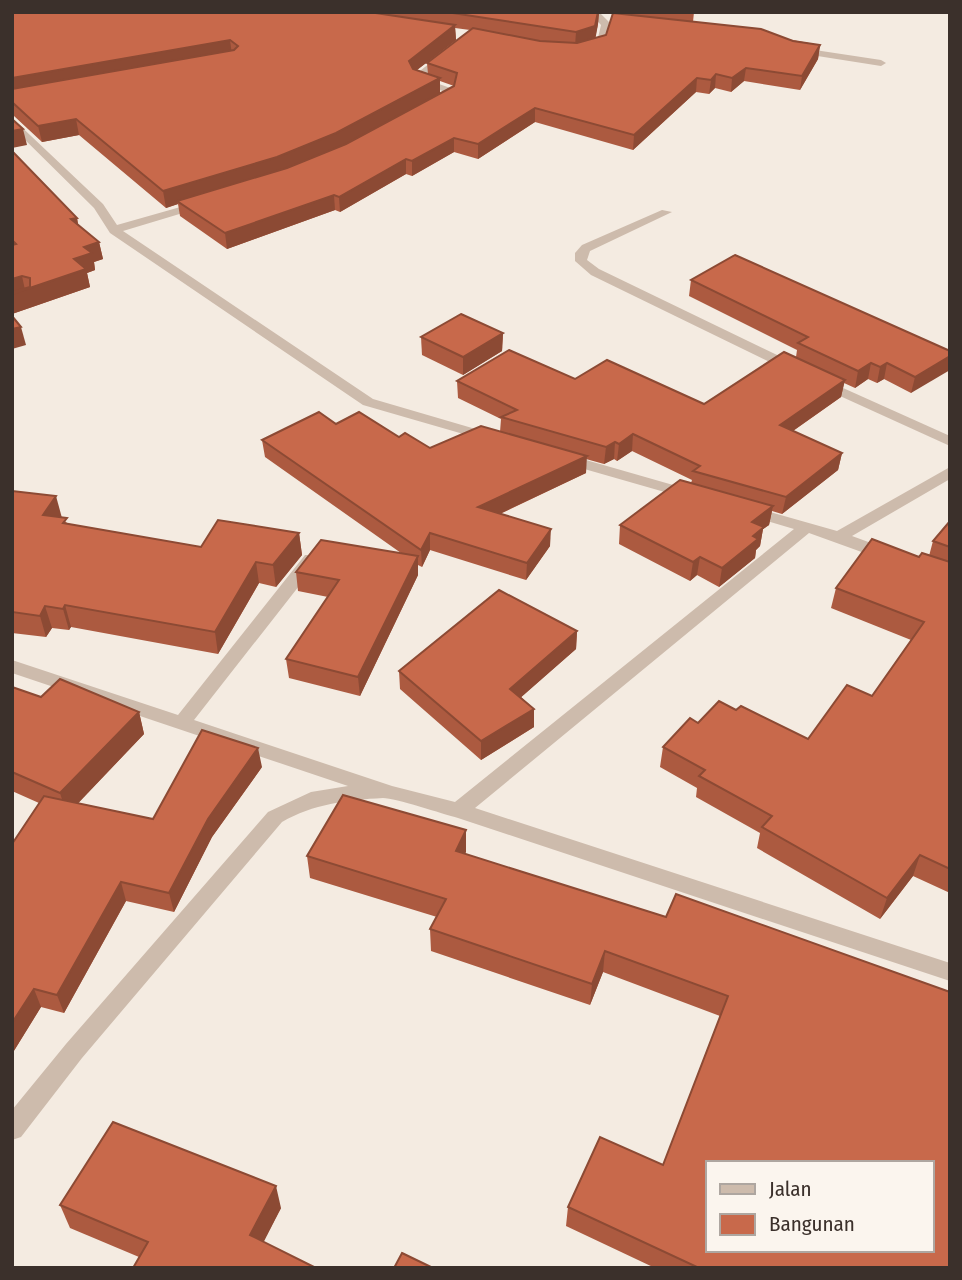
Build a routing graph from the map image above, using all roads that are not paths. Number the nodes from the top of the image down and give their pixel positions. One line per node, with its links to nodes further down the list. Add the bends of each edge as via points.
1 (593, 12): 2 (street)
2 (603, 19): 3 (street); 6 (street, via 601,44)
3 (617, 20)
4 (459, 44): 8 (street, via 417,77 452,94)
5 (784, 47): 7 (street)
6 (575, 52)
7 (881, 63)
8 (426, 109)
9 (12, 121): 12 (street, via 99,206)
10 (220, 199): 12 (street)
11 (666, 212): 14 (street, via 586,248 581,261 607,278)
12 (114, 230): 13 (street, via 368,402)
13 (499, 440)
14 (950, 442)
15 (552, 456): 17 (street)
16 (950, 472): 20 (street)
17 (700, 497)
18 (740, 508): 19 (street)
19 (807, 527): 20 (street); 26 (street)
20 (839, 537): 22 (street)
21 (314, 555): 24 (street)
22 (901, 560)
23 (12, 666): 24 (street)
24 (181, 724): 25 (street)
25 (391, 793): 26 (street); 28 (street, via 334,793 309,799 275,817)
26 (458, 810): 27 (street)
27 (950, 972)
28 (12, 1129)

